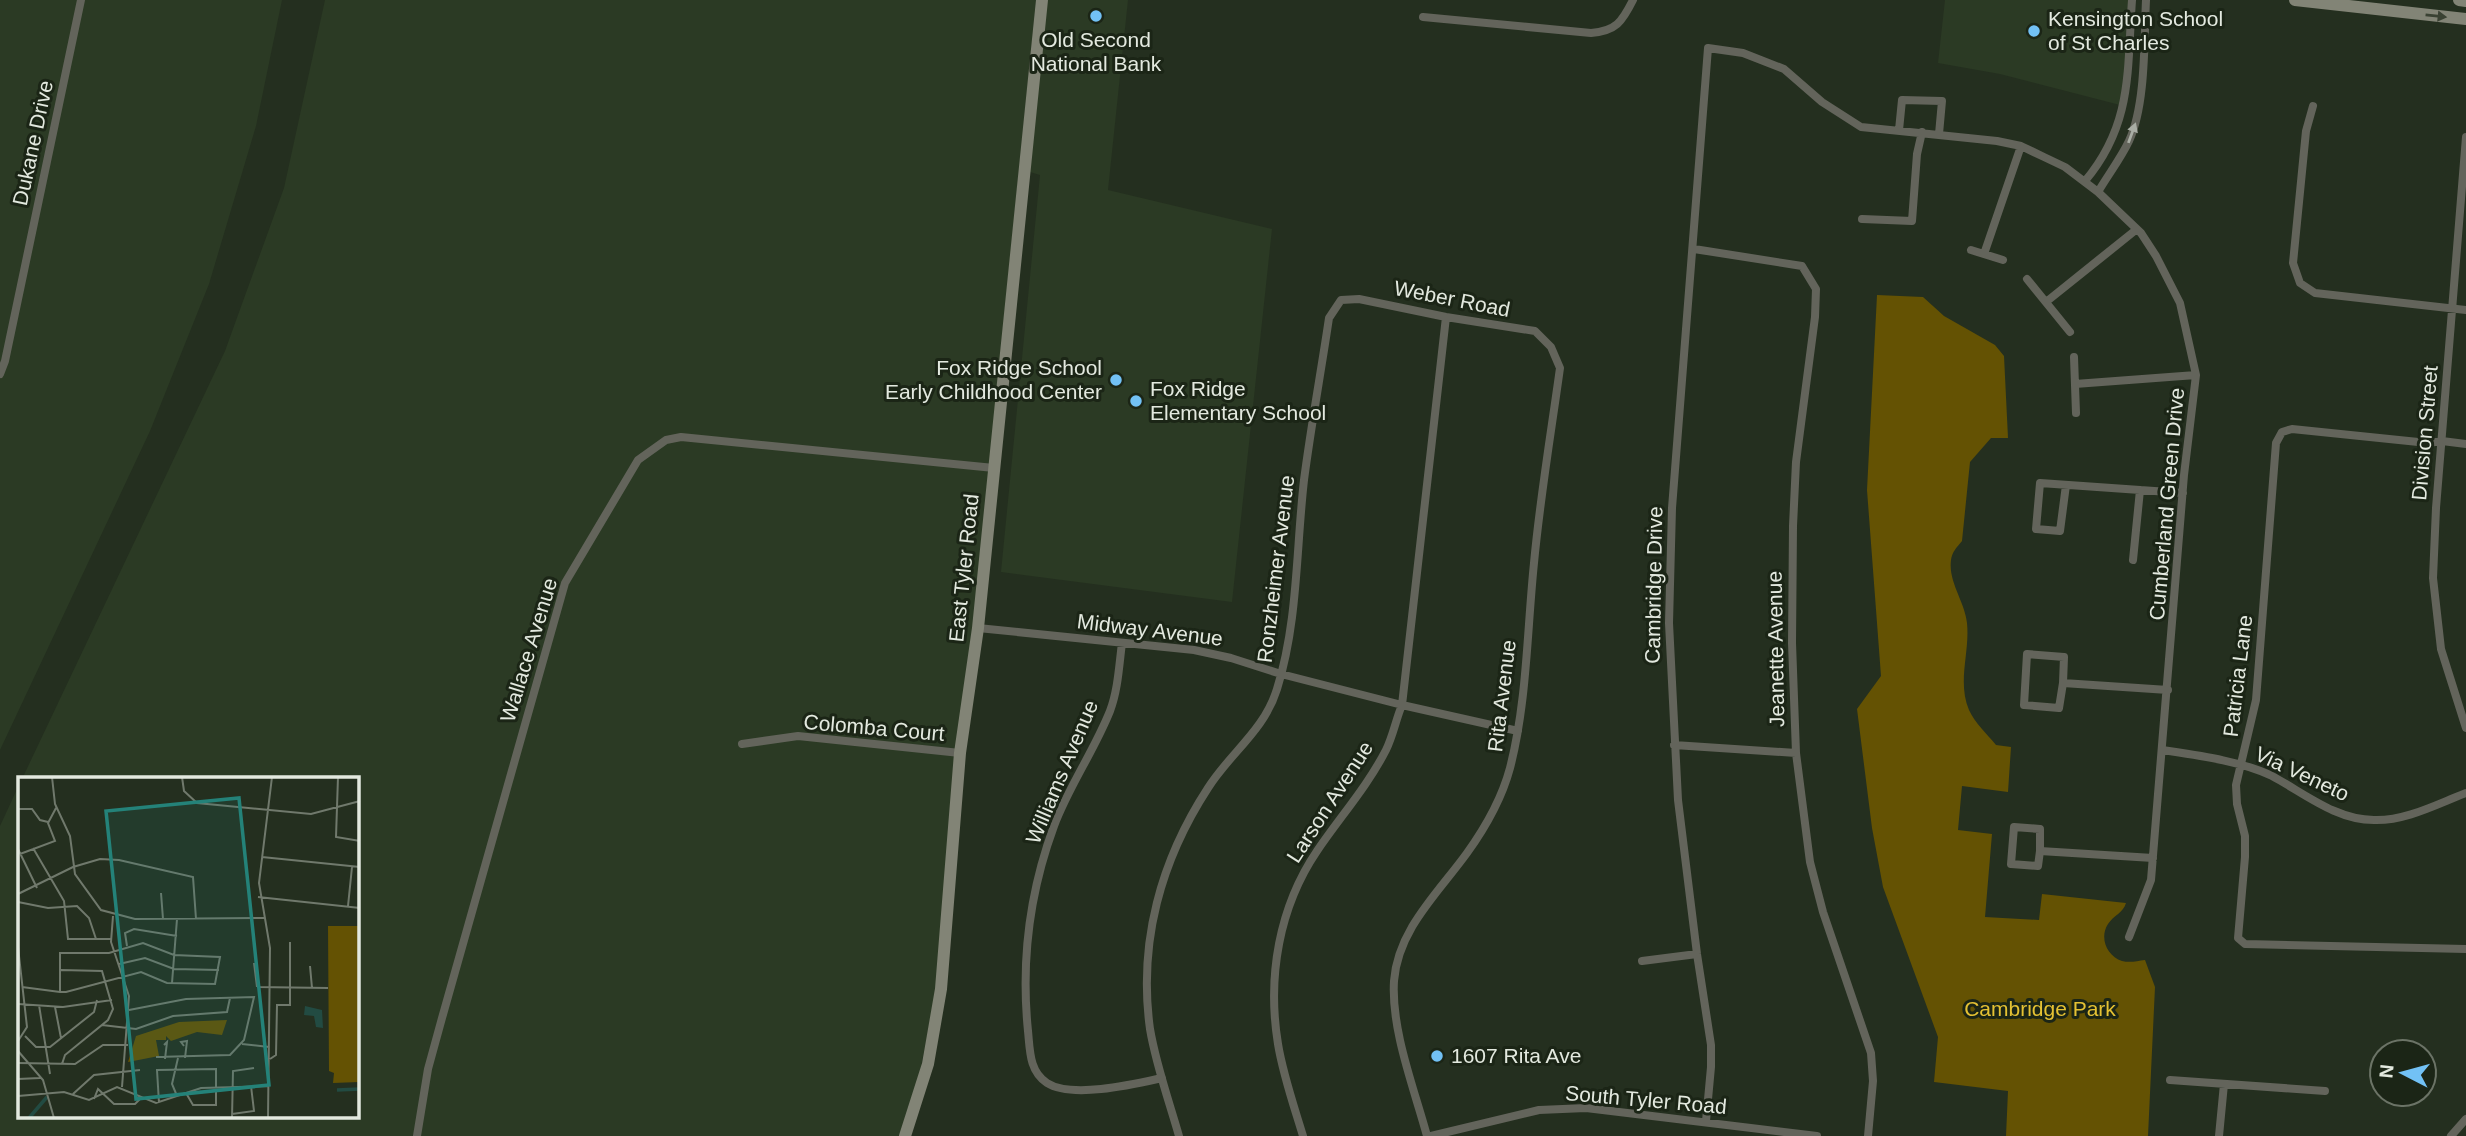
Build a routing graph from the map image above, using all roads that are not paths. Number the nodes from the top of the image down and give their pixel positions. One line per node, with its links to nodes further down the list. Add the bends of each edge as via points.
1 (81, 0): 38 (street, Dukane Drive)
2 (1042, 0): 44 (street, East Tyler Road)
3 (1625, 0): 10 (street)
4 (1633, 0): 10 (street)
5 (2132, 0): 21 (street, via 2124,106 2108,149)
6 (2146, 0): 22 (street, one-way to 6, via 2135,124)
7 (2295, 0): 12 (street, one-way to 12)
8 (2459, 0): 9 (street)
9 (2466, 1)
10 (1625, 16): 11 (street, via 1606,32 1591,33)
11 (1423, 17)
12 (2466, 19)
13 (1708, 48): 15 (street, Cumberland Green Drive, via 1743,53 1784,69 1861,127); 25 (street, Cambridge Drive)
14 (2313, 107): 32 (street, via 2306,131 2293,263 2300,283 2315,293)
15 (1899, 130): 16 (street, Cumberland Green Drive); 17 (street, via 1902,100 1942,101)
16 (1922, 132): 17 (street, Cumberland Green Drive); 23 (street, via 1912,221)
17 (1939, 134): 19 (street, Cumberland Green Drive)
18 (2466, 137): 20 (street, Division Street)
19 (2021, 146): 21 (street, Cumberland Green Drive); 27 (street)
20 (2465, 150): 32 (street, Division Street)
21 (2085, 181): 22 (street, Cumberland Green Drive)
22 (2098, 192): 24 (street, Cumberland Green Drive)
23 (1862, 219)
24 (2137, 229): 30 (street); 39 (street, Cumberland Green Drive, via 2179,303)
25 (1694, 249): 59 (street, Cambridge Drive, via 1672,508 1669,623); 61 (street, Jeanette Avenue, via 1802,266 1816,289 1793,513)
26 (1971, 250): 27 (street)
27 (1984, 254): 28 (street)
28 (2003, 260)
29 (2027, 279): 30 (street)
30 (2046, 302): 35 (street)
31 (1337, 306): 34 (street, Weber Road, via 1341,300 1359,299); 51 (street, Ronzheimer Avenue, via 1329,318 1318,386)
32 (2452, 308): 33 (street); 42 (street, Division Street)
33 (2466, 310)
34 (1446, 317): 36 (street, Weber Road, via 1535,331); 54 (street, Larson Avenue)
35 (2070, 332)
36 (1554, 353): 57 (street, Rita Avenue, via 1560,368 1534,559)
37 (2074, 357): 40 (street)
38 (0, 374)
39 (2196, 375): 40 (street); 47 (street, Cumberland Green Drive)
40 (2075, 384): 41 (street)
41 (2077, 413)
42 (2442, 441): 43 (street); 55 (street, Division Street, via 2434,601 2441,649); 63 (street, Patricia Lane, via 2292,429 2282,432 2276,443 2256,700)
43 (2466, 444)
44 (994, 468): 49 (street, East Tyler Road); 77 (street, Wallace Avenue, via 681,438 666,440 638,460 565,583 435,1043)
45 (2066, 485): 45 (street, via 2040,483 2036,529 2060,531); 46 (street)
46 (2140, 490): 47 (street); 48 (street)
47 (2183, 493): 53 (street, Cumberland Green Drive)
48 (2133, 560)
49 (978, 628): 50 (street, Midway Avenue); 62 (street, East Tyler Road)
50 (1122, 643): 51 (street, Midway Avenue, via 1194,650); 71 (street, Williams Avenue, via 1111,709 1054,826 1041,868 1031,911 1026,1009 1032,1064 1048,1084 1062,1090 1117,1088)
51 (1282, 674): 54 (street, Midway Avenue); 71 (street, Ronzheimer Avenue, via 1268,714 1211,783 1188,819 1156,902 1147,983)
52 (2063, 684): 52 (street, via 2064,657 2027,654 2024,705 2059,708); 53 (street)
53 (2168, 690): 60 (street, Cumberland Green Drive)
54 (1402, 705): 57 (street, Midway Avenue); 80 (street, Larson Avenue, via 1387,748 1370,778 1299,882 1280,935 1273,1007 1278,1046)
55 (2463, 712): 56 (street, Division Street)
56 (2466, 727)
57 (1518, 731): 81 (street, Rita Avenue, via 1497,804 1468,852 1418,917 1397,963 1398,1029)
58 (742, 744): 62 (street, Colomba Court, via 798,736)
59 (1674, 745): 61 (street); 69 (street, Cambridge Drive)
60 (2162, 750): 63 (street, Via Veneto); 66 (street, Cumberland Green Drive)
61 (1796, 753): 83 (street, Jeanette Avenue, via 1810,862 1822,912 1871,1053)
62 (960, 754): 78 (street, East Tyler Road, via 941,989 928,1064)
63 (2243, 765): 64 (street, Via Veneto, via 2272,776 2316,803 2374,821 2402,817); 68 (street, Patricia Lane, via 2236,785 2245,836 2240,941)
64 (2466, 793)
65 (2039, 851): 65 (street, via 2040,829 2014,827 2011,864 2038,866); 66 (street)
66 (2152, 858): 67 (street, Cumberland Green Drive, via 2151,880)
67 (2129, 937)
68 (2466, 949)
69 (1697, 954): 70 (street); 76 (street, Cambridge Drive, via 1711,1045)
70 (1642, 961)
71 (1162, 1079): 79 (street, Ronzheimer Avenue)
72 (2170, 1080): 73 (street)
73 (2224, 1084): 74 (street); 84 (street)
74 (2325, 1091)
75 (2466, 1119): 85 (street)
76 (1706, 1121): 81 (street, South Tyler Road, via 1586,1108 1539,1110); 82 (street, South Tyler Road)
77 (417, 1136)
78 (905, 1136)
79 (1179, 1136)
80 (1303, 1136)
81 (1429, 1136)
82 (1817, 1136)
83 (1868, 1136)
84 (2219, 1136)
85 (2451, 1136)

